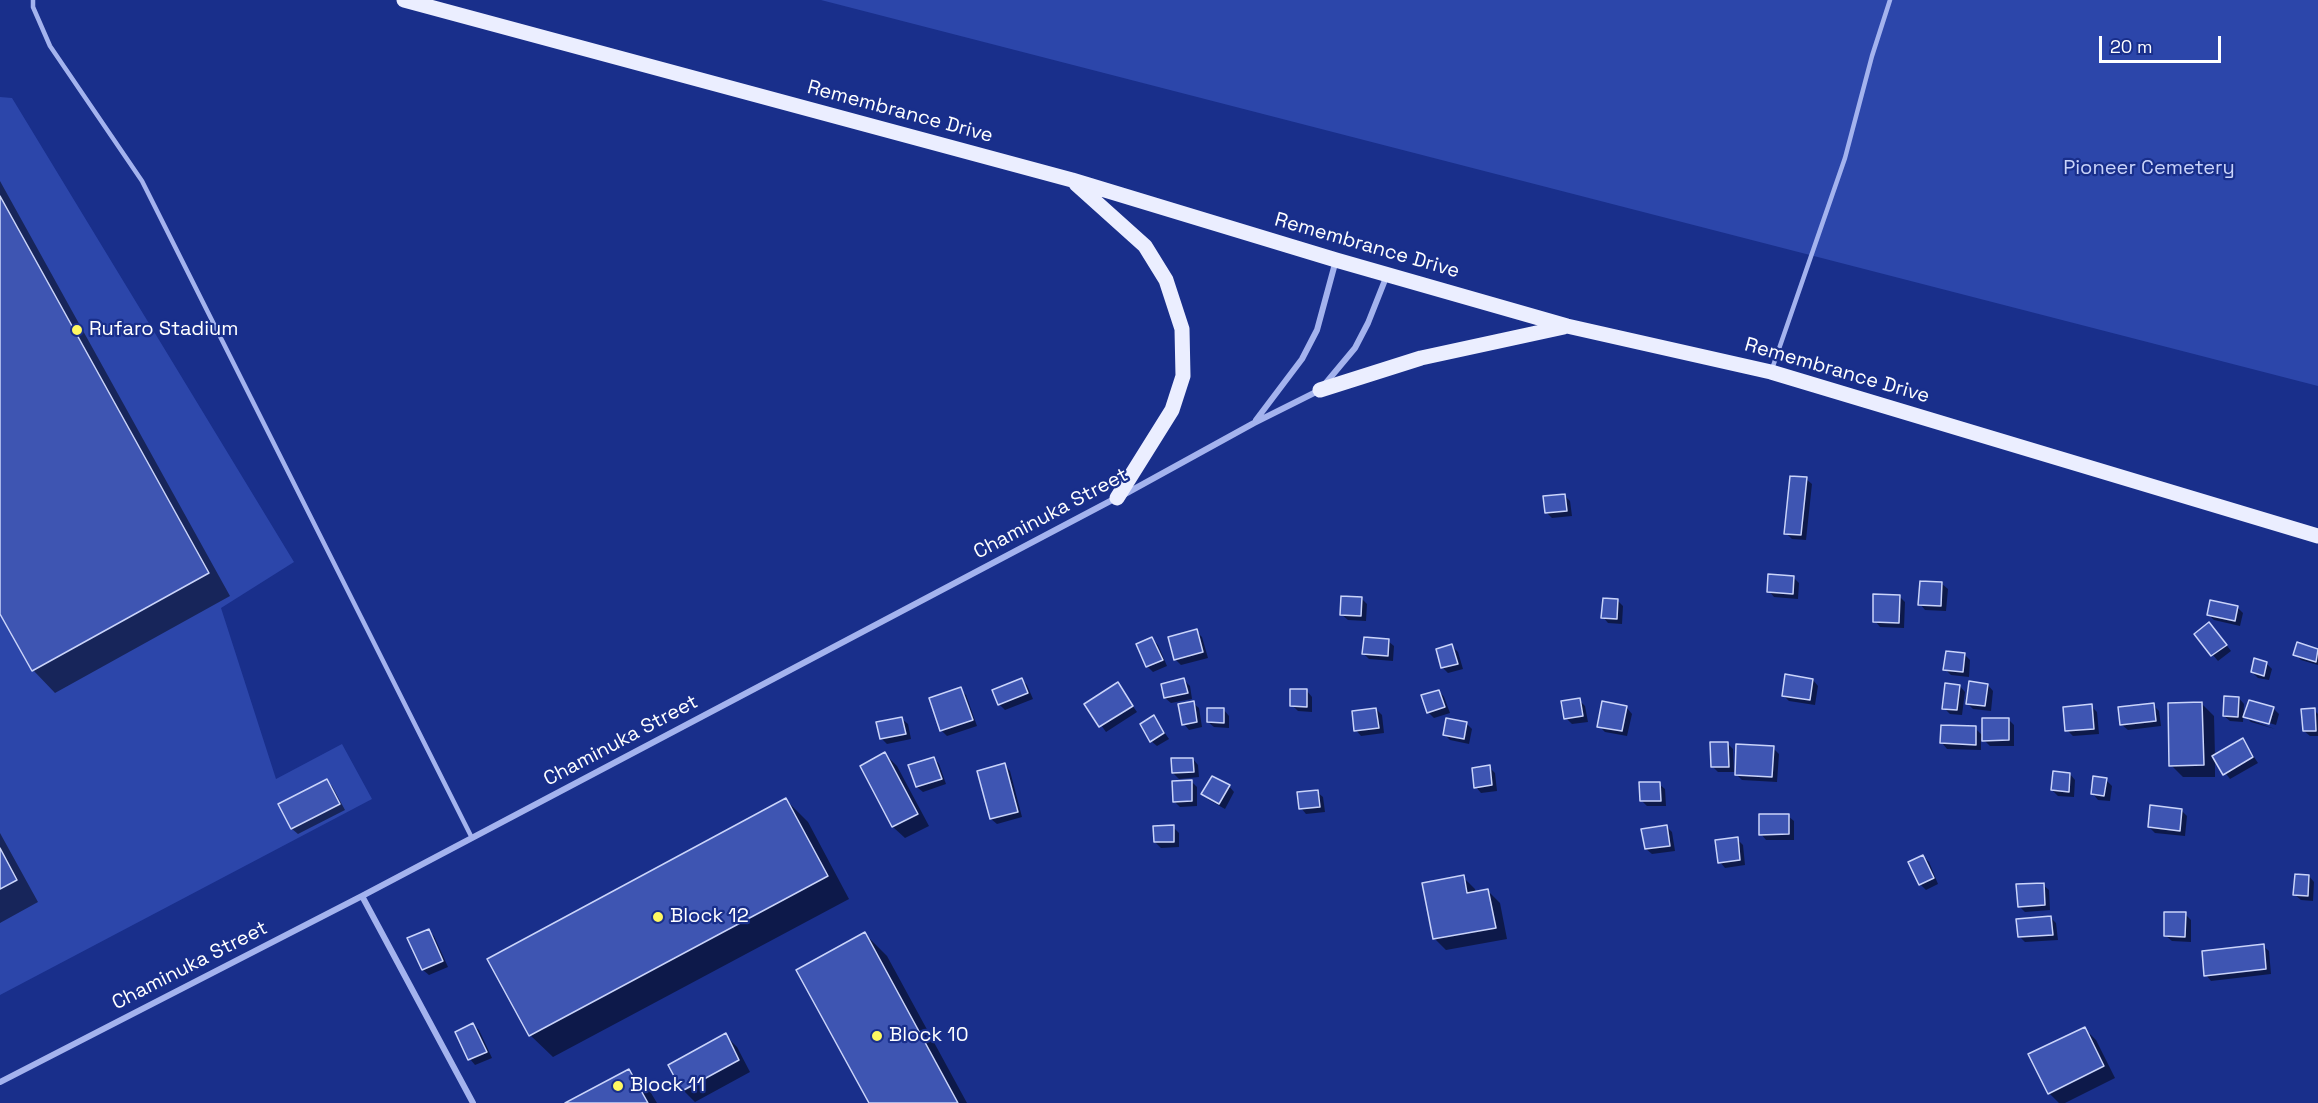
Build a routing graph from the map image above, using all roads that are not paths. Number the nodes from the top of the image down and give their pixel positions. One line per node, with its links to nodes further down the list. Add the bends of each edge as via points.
1 (33, 0): 13 (lane, via 50,46 142,181)
2 (404, 0): 4 (main road, Remembrance Drive)
3 (1890, 0): 8 (lane, via 1845,159)
4 (1072, 180): 5 (main road, Remembrance Drive); 11 (main road, via 1145,246 1166,280 1182,329 1183,376 1172,410)
5 (1336, 260): 6 (main road, Remembrance Drive); 10 (street, via 1317,330 1302,359)
6 (1387, 273): 7 (main road, Remembrance Drive); 9 (street, via 1355,348)
7 (1567, 326): 8 (main road, Remembrance Drive); 9 (main road, via 1421,358)
8 (1771, 372): 12 (main road, Remembrance Drive)
9 (1320, 390): 10 (street, Chaminuka Street)
10 (1254, 423): 11 (street, Chaminuka Street)
11 (1117, 498): 13 (street, Chaminuka Street)
12 (2318, 536)
13 (472, 838): 14 (street, Chaminuka Street)
14 (363, 896): 15 (street, Chaminuka Street); 16 (street)
15 (0, 1082)
16 (473, 1103)

